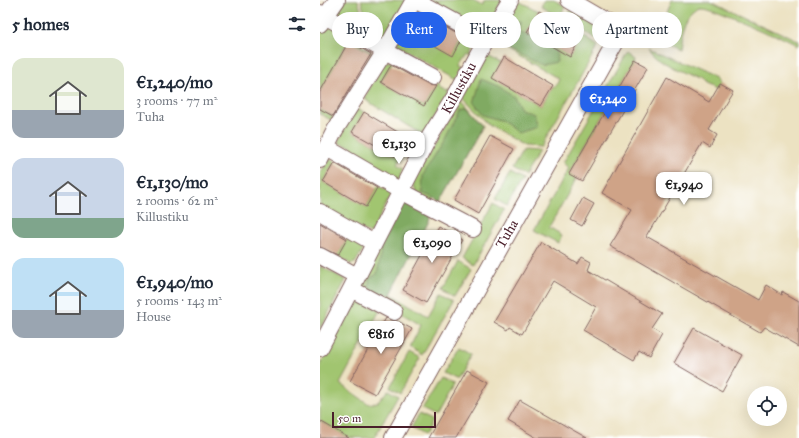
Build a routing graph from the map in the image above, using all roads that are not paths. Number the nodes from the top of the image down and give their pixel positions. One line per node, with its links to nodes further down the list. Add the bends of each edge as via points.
1 (337, 0): 6 (street)
2 (415, 0): 7 (street); 9 (street)
3 (510, 0): 5 (street, Killustiku)
4 (570, 0): 20 (street, Tuha, via 622,32)
5 (503, 12)
6 (322, 18): 9 (street)
7 (455, 22)
8 (481, 48): 12 (street, Killustiku)
9 (385, 51): 10 (street); 11 (street)
10 (433, 77)
11 (325, 142): 12 (street)
12 (401, 190): 14 (street); 15 (street, Killustiku)
13 (320, 212): 15 (street)
14 (473, 230)
15 (374, 243): 17 (street, Killustiku)
16 (320, 256): 17 (street)
17 (354, 283): 18 (street); 19 (street, Killustiku)
18 (394, 312)
19 (320, 348)
20 (393, 438)

